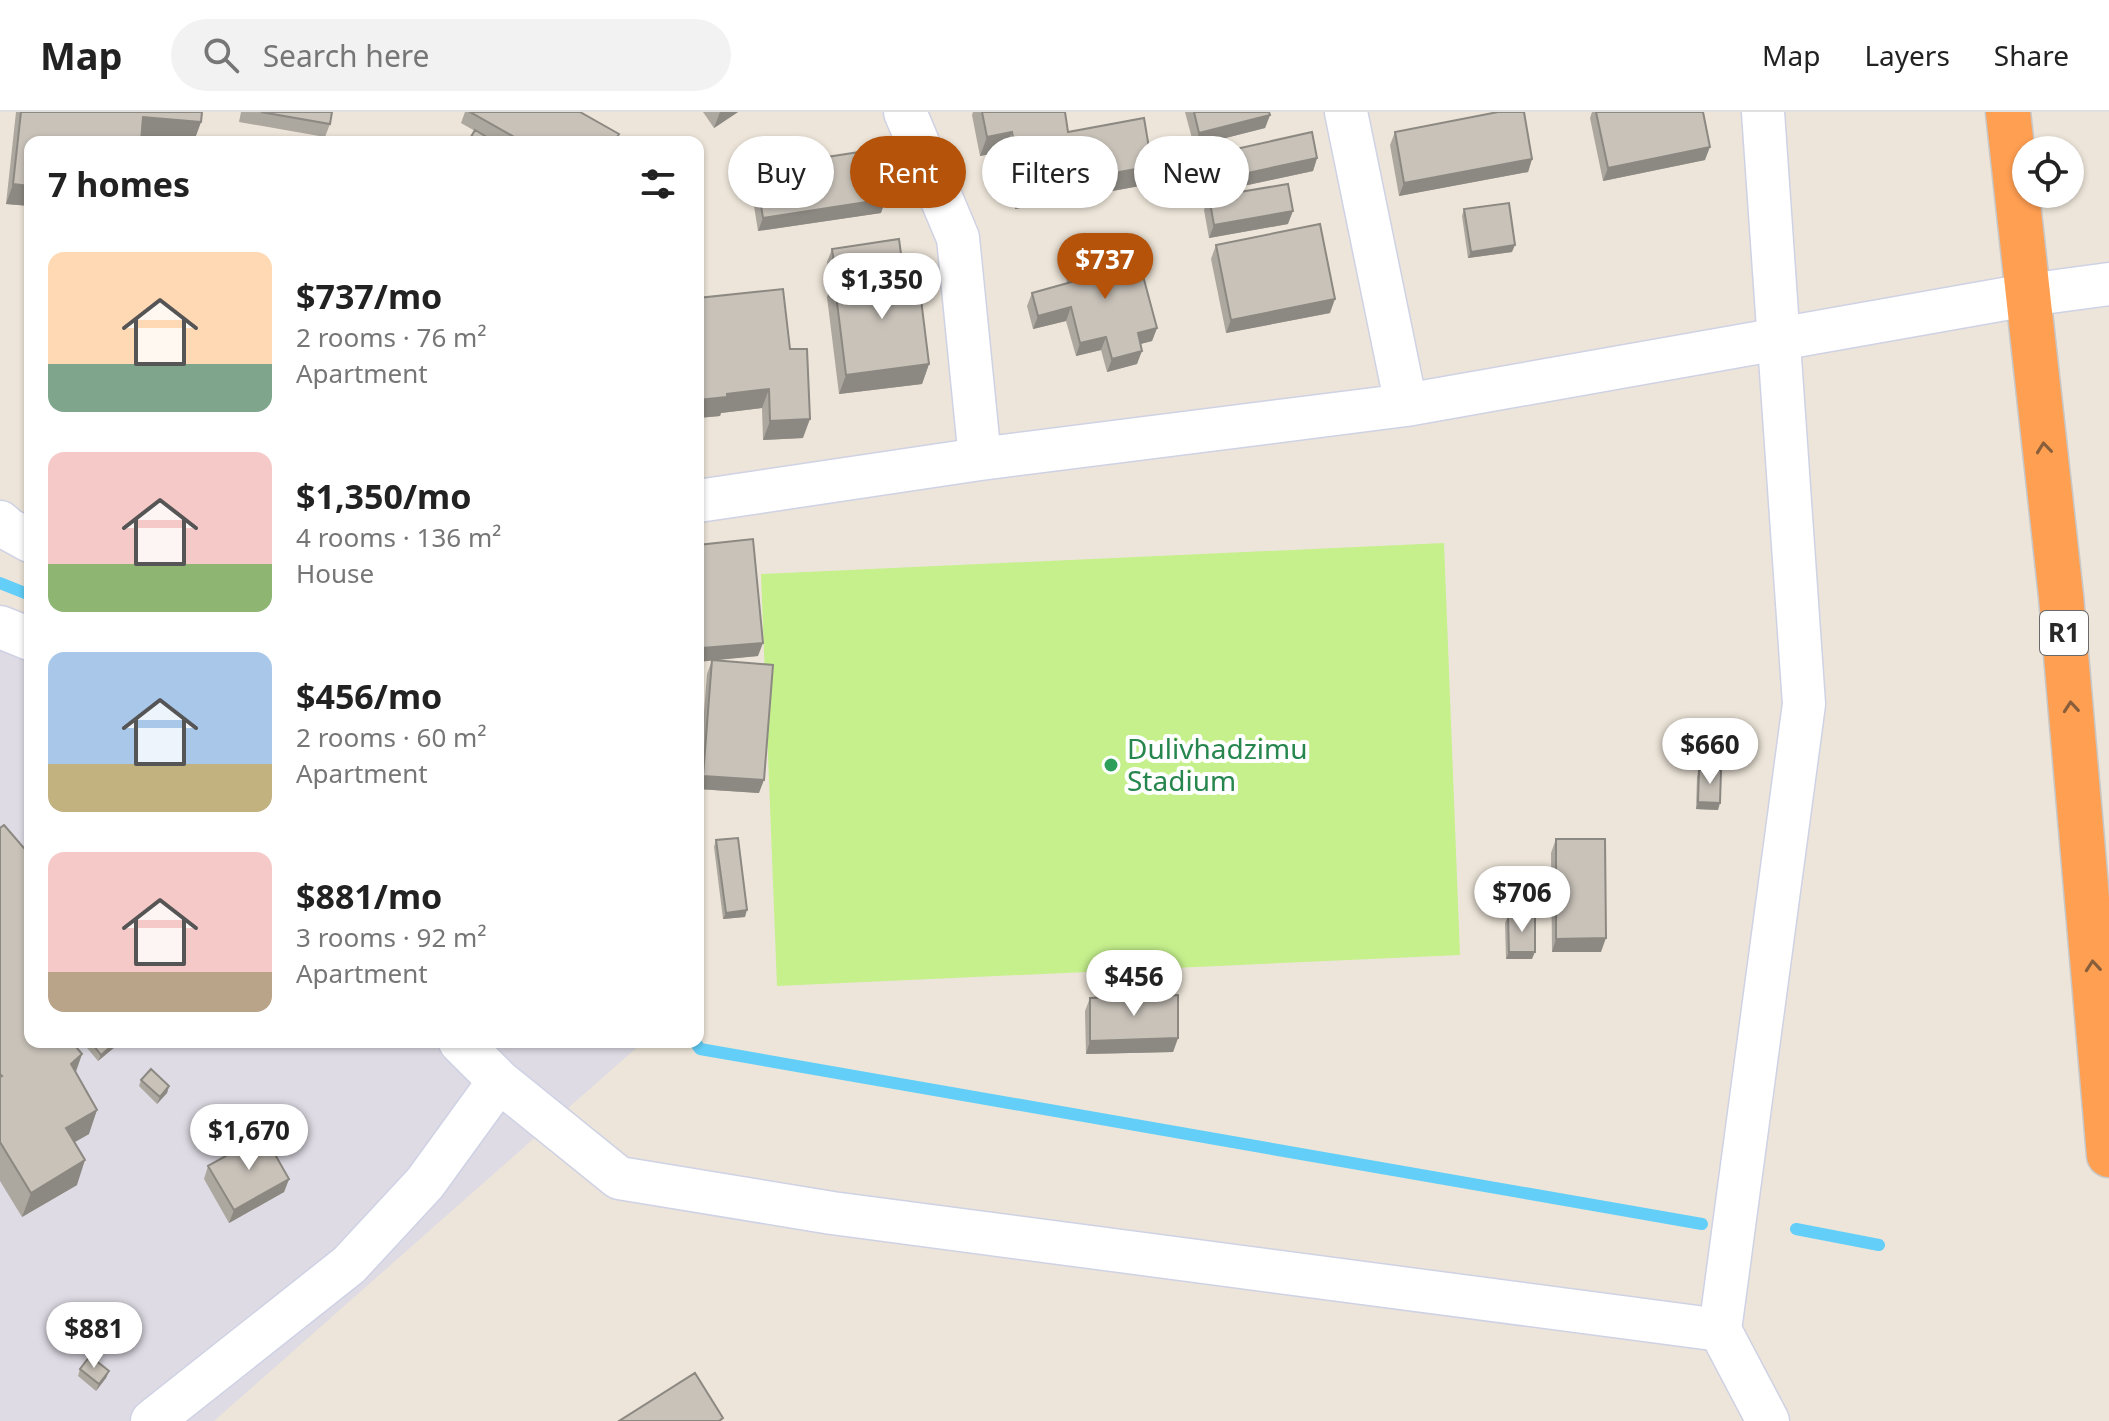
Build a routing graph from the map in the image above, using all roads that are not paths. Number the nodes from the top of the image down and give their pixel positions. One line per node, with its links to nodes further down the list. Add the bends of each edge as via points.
1 (905, 112): 9 (street, via 958,238)
2 (1346, 112): 8 (street)
3 (1763, 112): 7 (street)
4 (2008, 112): 6 (highway, R1)
5 (2109, 284): 6 (street)
6 (2027, 295): 7 (street); 17 (highway, R1, one-way to 6, via 2061,596)
7 (1778, 338): 8 (street); 18 (street, via 1804,704)
8 (1406, 405): 9 (street)
9 (980, 459): 10 (street)
10 (704, 500)
11 (0, 522): 12 (street)
12 (24, 538)
13 (0, 627): 14 (street)
14 (24, 637)
15 (466, 1048): 16 (street)
16 (499, 1081): 18 (street, via 619,1178 832,1213); 19 (street, via 425,1183 349,1265)
17 (2109, 1155)
18 (1720, 1330): 20 (street)
19 (152, 1421)
20 (1768, 1421)

